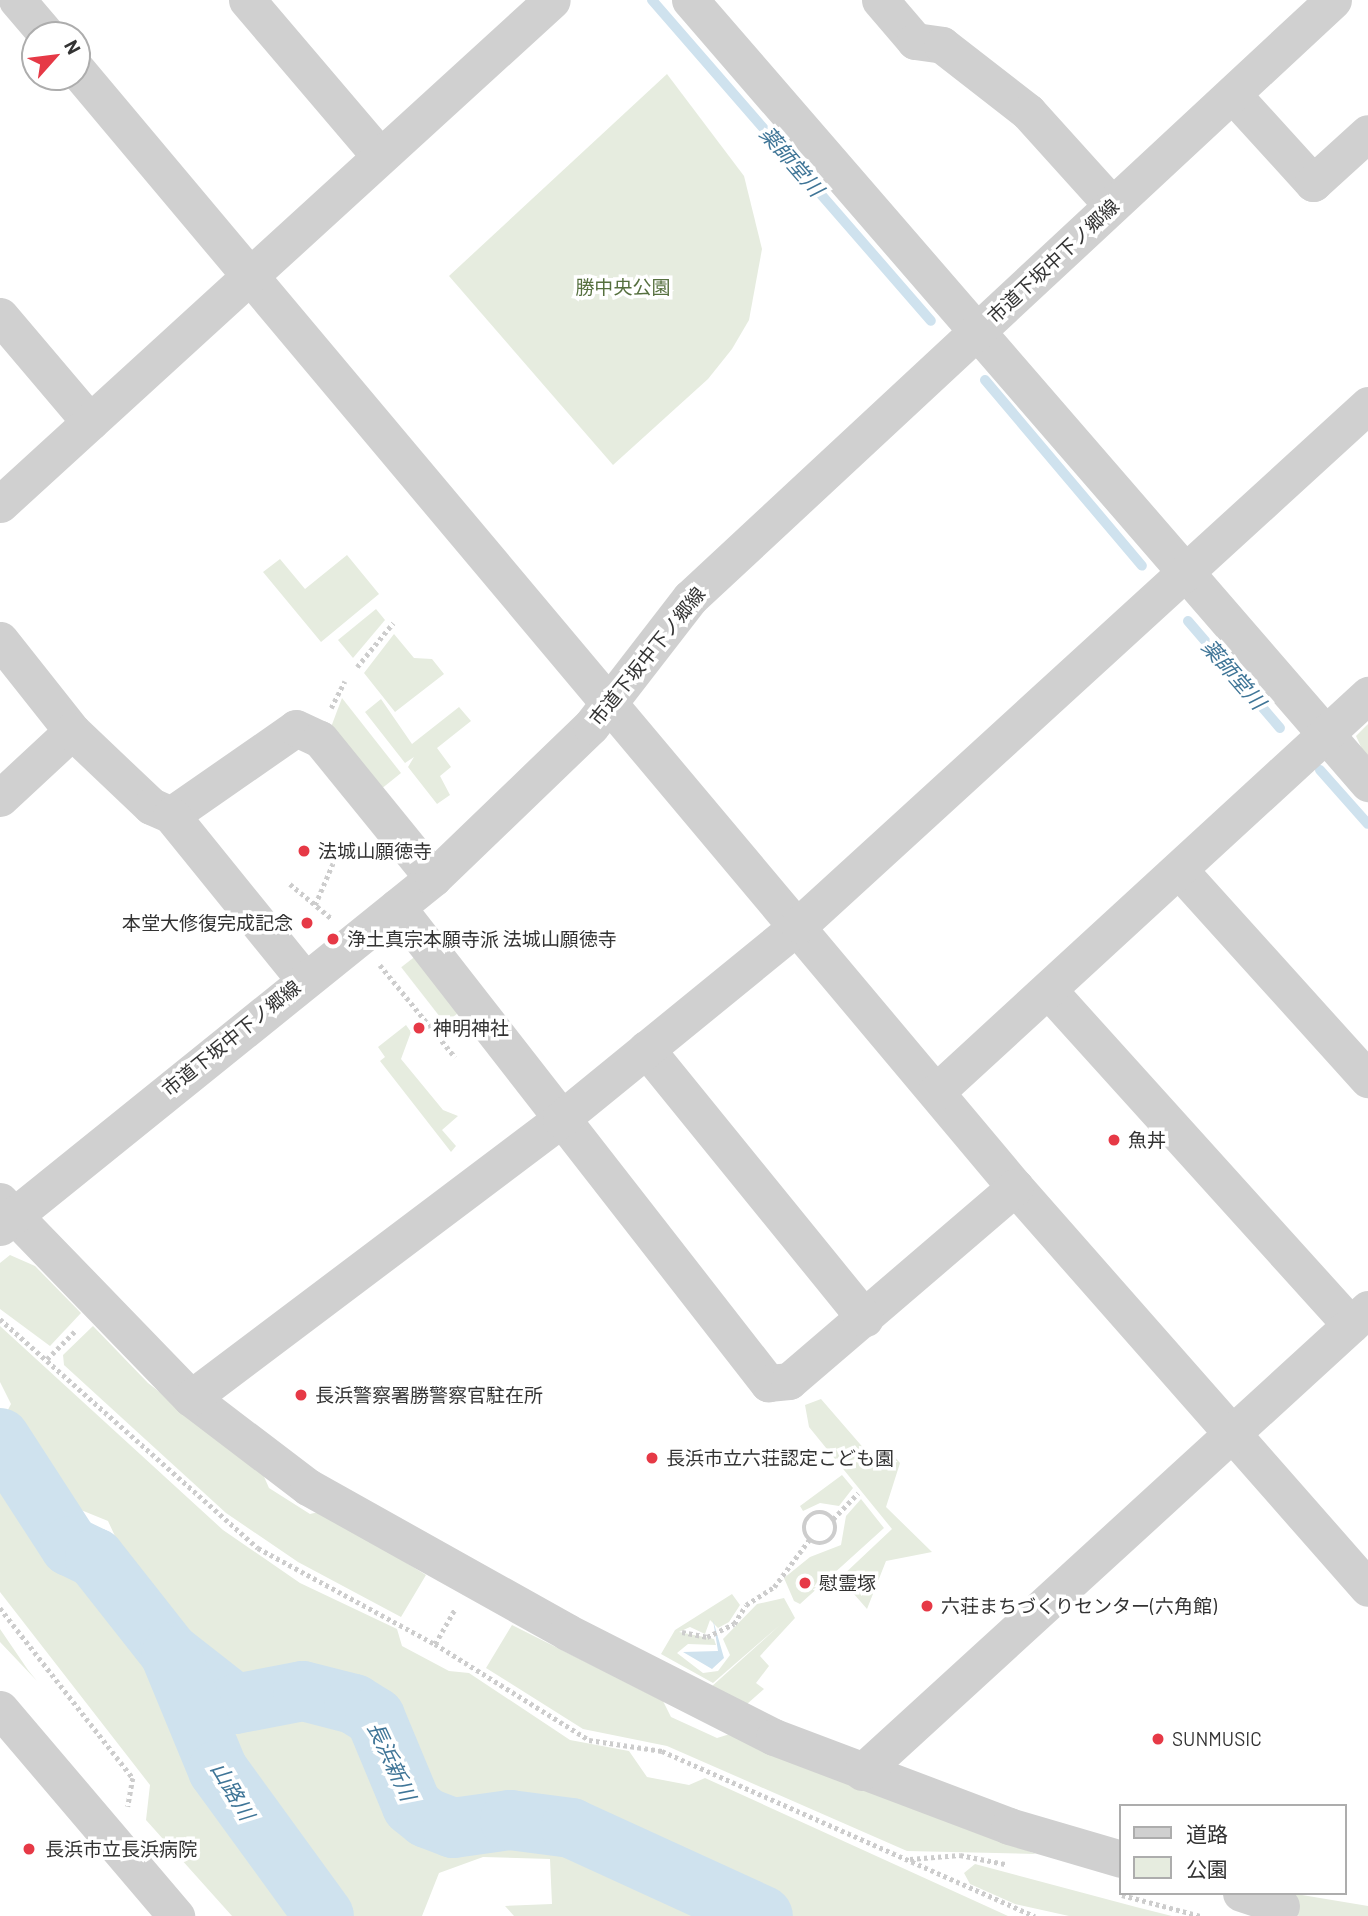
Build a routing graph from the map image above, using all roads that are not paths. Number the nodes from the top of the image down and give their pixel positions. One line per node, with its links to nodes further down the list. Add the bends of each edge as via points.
1 (17, 0): 7 (street)
2 (247, 0): 11 (street)
3 (690, 0): 15 (street)
4 (880, 0): 12 (street, via 915,41 942,45 1028,112)
5 (1318, 4): 9 (street, 市道下坂中下ノ郷線)
6 (537, 5): 11 (street)
7 (35, 21)
8 (91, 86): 13 (street)
9 (1233, 95): 10 (street, via 1313,183); 12 (street, 市道下坂中下ノ郷線)
10 (1368, 133)
11 (379, 156): 13 (street)
12 (1112, 205): 15 (street, 市道下坂中下ノ郷線)
13 (251, 274): 17 (street); 22 (street)
14 (0, 316): 17 (street)
15 (976, 332): 19 (street); 22 (street, 市道下坂中下ノ郷線, via 690,598)
16 (1368, 405): 19 (street)
17 (90, 422): 18 (street)
18 (0, 504)
19 (1181, 572): 24 (street); 31 (street)
20 (0, 640): 23 (street)
21 (1368, 695): 24 (street)
22 (609, 699): 29 (street, 市道下坂中下ノ郷線, via 591,726); 31 (street)
23 (72, 731): 26 (street); 27 (street, via 151,806)
24 (1325, 735): 25 (street); 28 (street)
25 (1368, 783)
26 (0, 798)
27 (172, 815): 29 (street, via 296,728 320,738); 32 (street)
28 (1179, 870): 33 (street); 35 (street)
29 (433, 878): 30 (street, 市道下坂中下ノ郷線)
30 (397, 907): 32 (street, 市道下坂中下ノ郷線, via 345,928); 37 (street)
31 (799, 925): 34 (street); 36 (street)
32 (304, 979): 39 (street, 市道下坂中下ノ郷線)
33 (1049, 991): 36 (street); 40 (street)
34 (646, 1049): 37 (street); 41 (street)
35 (1368, 1079)
36 (936, 1092): 38 (street)
37 (561, 1119): 41 (street, via 762,1379 789,1381); 42 (street)
38 (1015, 1187): 41 (street); 43 (street)
39 (5, 1215): 42 (street)
40 (1360, 1317): 43 (street)
41 (865, 1318)
42 (191, 1398): 46 (street, via 308,1488 556,1626 774,1737)
43 (1231, 1437): 44 (street); 46 (street)
44 (1368, 1588)
45 (0, 1709): 50 (street)
46 (862, 1772): 47 (street, via 1009,1826)
47 (1118, 1876)
48 (1247, 1895): 49 (street)
49 (1281, 1906)
50 (176, 1916)

